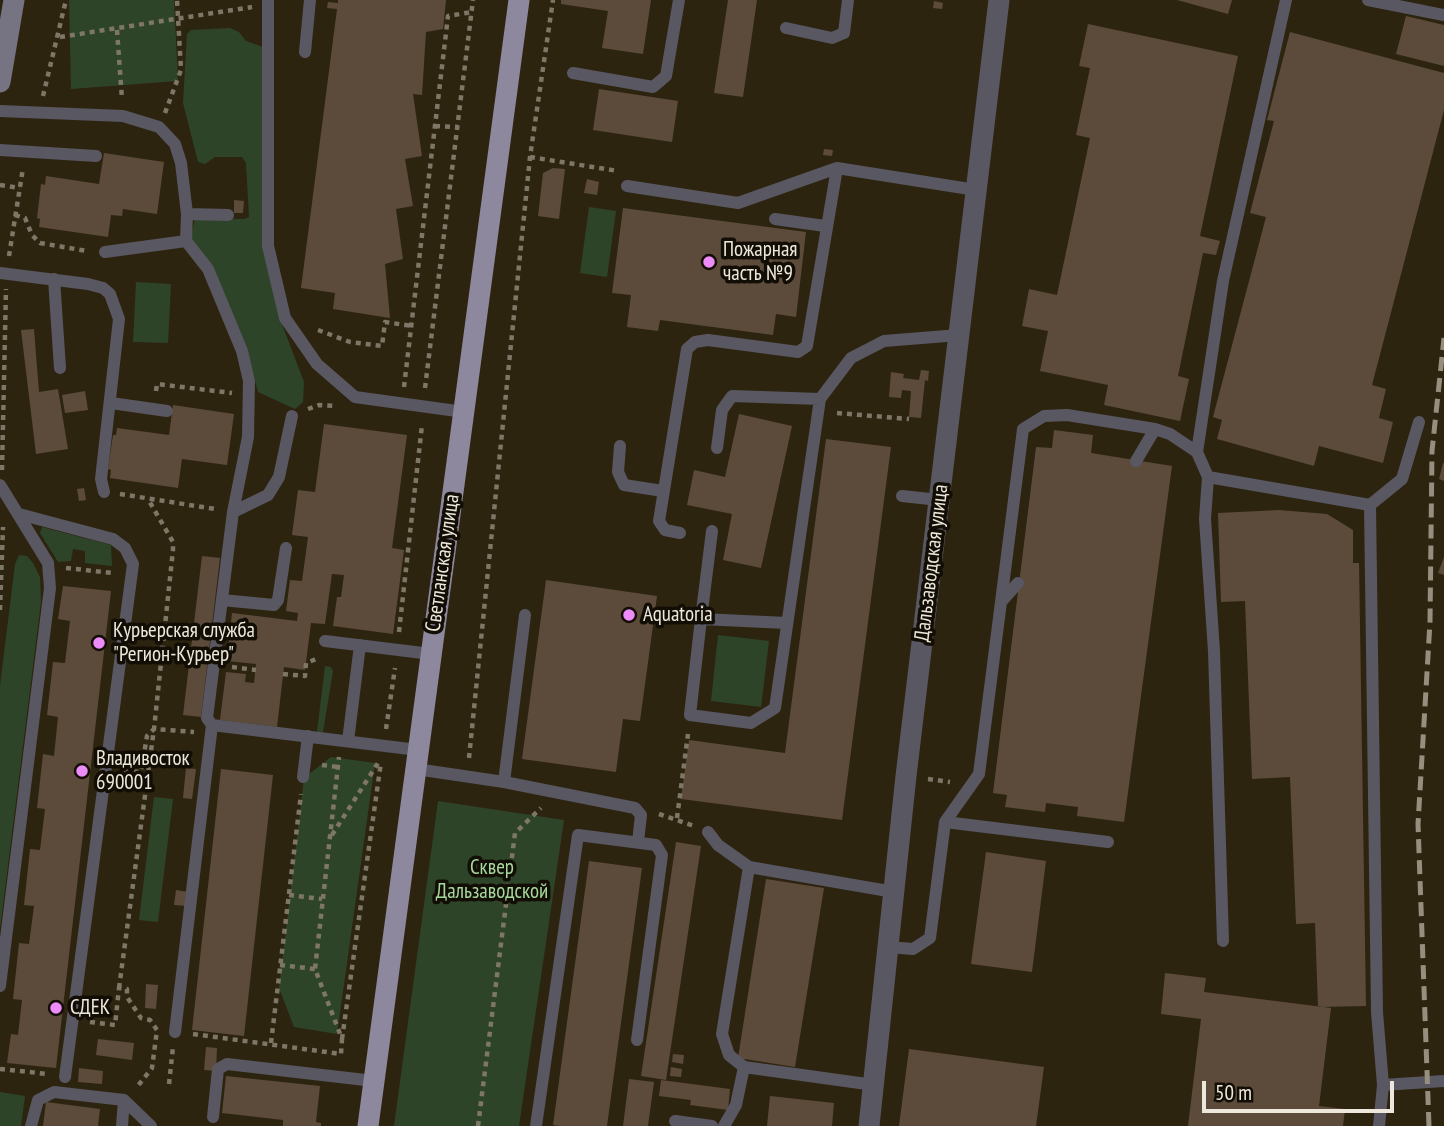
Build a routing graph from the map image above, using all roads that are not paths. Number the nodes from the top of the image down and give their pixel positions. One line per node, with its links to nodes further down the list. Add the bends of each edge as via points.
1 (14, 0): 14 (main road)
2 (310, 0): 12 (lane)
3 (519, 0): 34 (main road, Светланская улица)
4 (679, 0): 13 (lane, via 666,76 653,86)
5 (848, 0): 11 (lane, via 844,33 832,38)
6 (999, 0): 20 (street, Дальзаводская улица)
7 (1286, 0): 40 (lane, via 1223,281)
8 (1368, 0): 10 (lane)
9 (269, 3): 34 (lane, via 268,246 285,318 317,364 355,397)
10 (1444, 15)
11 (786, 28)
12 (305, 52)
13 (573, 73)
14 (0, 82)
15 (0, 111): 21 (lane, via 123,116 159,127 175,144)
16 (0, 150): 17 (lane)
17 (96, 156)
18 (837, 168): 19 (lane, via 738,202); 20 (lane); 24 (lane)
19 (627, 186)
20 (976, 190): 29 (street, Дальзаводская улица)
21 (187, 214): 22 (lane); 25 (lane)
22 (228, 215)
23 (775, 219): 24 (lane)
24 (825, 226): 44 (lane, via 807,346 798,352 708,340 687,349)
25 (186, 241): 26 (lane); 49 (lane, via 208,269 242,351 249,382 248,437)
26 (105, 252)
27 (3, 273): 28 (lane)
28 (54, 279): 30 (lane); 32 (lane, via 103,288 110,294 118,319)
29 (959, 335): 31 (lane, via 884,341 851,358); 47 (street, Дальзаводская улица)
30 (60, 368)
31 (820, 399): 39 (lane, via 732,396 722,410); 59 (lane)
32 (111, 403): 33 (lane); 45 (lane, via 100,480)
33 (167, 411)
34 (464, 412): 62 (main road, Светланская улица)
35 (292, 416): 49 (lane, via 279,477 268,495)
36 (1419, 422): 48 (lane, via 1402,479)
37 (1155, 429): 40 (lane); 41 (lane); 56 (lane, via 1067,415 1044,416 1023,429)
38 (620, 446): 44 (lane, via 618,472 624,485)
39 (717, 448)
40 (1198, 452): 42 (lane)
41 (1136, 461)
42 (1208, 477): 48 (lane); 75 (lane, via 1205,519)
43 (1, 487): 50 (lane)
44 (663, 491): 52 (lane, via 659,521 665,530)
45 (104, 492)
46 (902, 496): 47 (lane)
47 (939, 500): 74 (street, Дальзаводская улица)
48 (1370, 505): 85 (lane, via 1377,1012)
49 (233, 512): 55 (lane)
50 (19, 514): 77 (lane, via 48,563 50,588); 81 (lane, via 113,539 125,548 133,564)
51 (712, 531): 58 (lane)
52 (680, 533)
53 (286, 548): 55 (lane, via 274,605)
54 (1018, 583): 56 (lane)
55 (222, 600): 63 (lane, via 206,719)
56 (1000, 602): 69 (lane, via 979,774)
57 (524, 615): 68 (lane)
58 (701, 619): 59 (lane); 59 (lane, via 690,715 751,723 775,708)
59 (787, 623)
60 (326, 641): 61 (lane)
61 (360, 645): 62 (lane); 65 (lane)
62 (431, 654): 66 (main road, Светланская улица)
63 (212, 725): 64 (lane); 78 (lane)
64 (308, 736): 65 (lane); 67 (lane)
65 (345, 741): 66 (lane, via 384,746)
66 (417, 760): 68 (lane); 82 (main road, Светланская улица)
67 (303, 777)
68 (504, 782): 71 (lane, via 635,808 641,816)
69 (945, 822): 72 (lane); 76 (lane, via 930,938 913,949)
70 (708, 832): 73 (lane)
71 (638, 842): 79 (lane, via 656,845 662,855); 93 (lane, via 578,835)
72 (1108, 842)
73 (749, 867): 74 (lane); 80 (lane, via 722,1034 729,1055)
74 (894, 892): 76 (street, Дальзаводская улица)
75 (1223, 940)
76 (888, 947): 84 (street, Дальзаводская улица)
77 (0, 986)
78 (175, 1032)
79 (637, 1040)
80 (744, 1067): 84 (lane); 95 (lane, via 736,1105)
81 (65, 1077)
82 (374, 1081): 87 (lane, via 227,1064 218,1069); 92 (main road, Светланская улица)
83 (1444, 1081): 85 (lane)
84 (873, 1085): 96 (street, Дальзаводская улица)
85 (1383, 1085): 97 (lane)
86 (124, 1100): 89 (lane, via 54,1092 38,1100); 90 (lane); 91 (lane)
87 (213, 1117)
88 (675, 1121): 94 (lane)
89 (32, 1126)
90 (122, 1126)
91 (151, 1126)
92 (368, 1126)
93 (536, 1126)
94 (712, 1126)
95 (724, 1126)
96 (869, 1126)
97 (1379, 1126)

